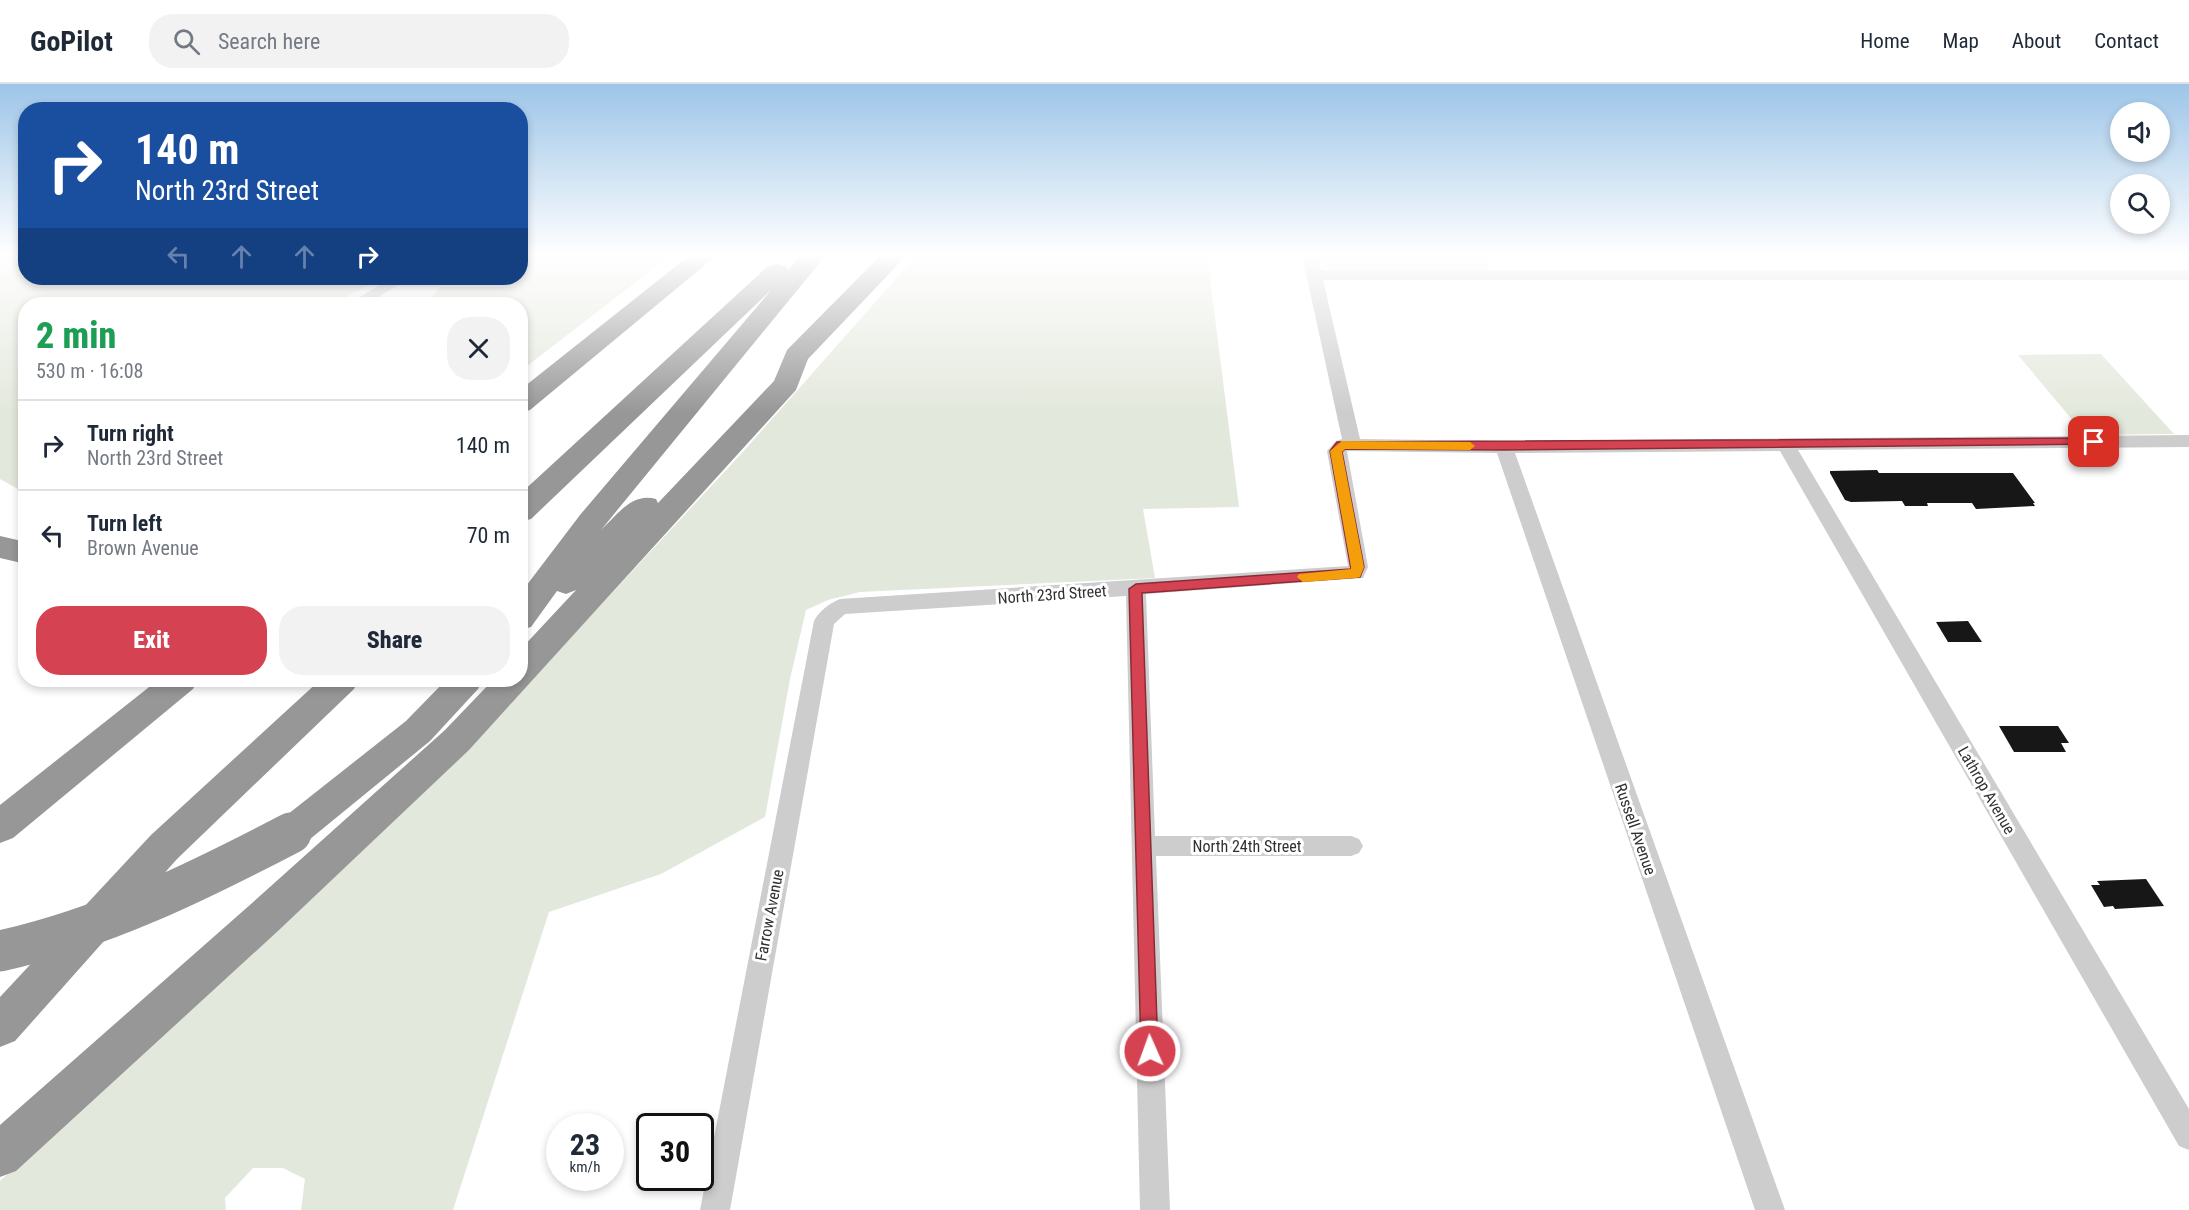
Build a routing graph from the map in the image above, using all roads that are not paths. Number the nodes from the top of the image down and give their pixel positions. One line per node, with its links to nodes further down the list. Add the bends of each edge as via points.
1 (640, 308): 7 (highway)
2 (738, 308): 12 (highway)
3 (770, 308): 16 (highway, via 591,522)
4 (843, 308): 6 (highway)
5 (1322, 308): 9 (street)
6 (796, 356): 17 (highway); 19 (highway, via 786,384)
7 (528, 398)
8 (2189, 441): 10 (street)
9 (1352, 445): 11 (street); 15 (street, North 23rd Street, via 1342,445 1336,451 1356,573)
10 (1786, 445): 11 (street); 29 (street, Lathrop Avenue)
11 (1504, 447): 33 (street, Russell Avenue)
12 (528, 504)
13 (0, 547): 14 (highway)
14 (18, 551)
15 (1136, 589): 18 (street, North 23rd Street, via 840,607); 25 (street)
16 (528, 607)
17 (528, 617)
18 (824, 621): 31 (street, Farrow Avenue)
19 (528, 663)
20 (172, 687): 24 (highway)
21 (335, 687): 28 (highway, via 164,847)
22 (459, 687): 27 (highway, bridge, via 418,731 291,833 137,909 30,946)
23 (507, 687): 30 (highway, via 449,748 265,918)
24 (0, 827)
25 (1143, 846): 26 (street, North 24th Street); 32 (street)
26 (1351, 846)
27 (0, 951)
28 (0, 1027)
29 (2189, 1136)
30 (0, 1155)
31 (715, 1210)
32 (1155, 1210)
33 (1770, 1210)

